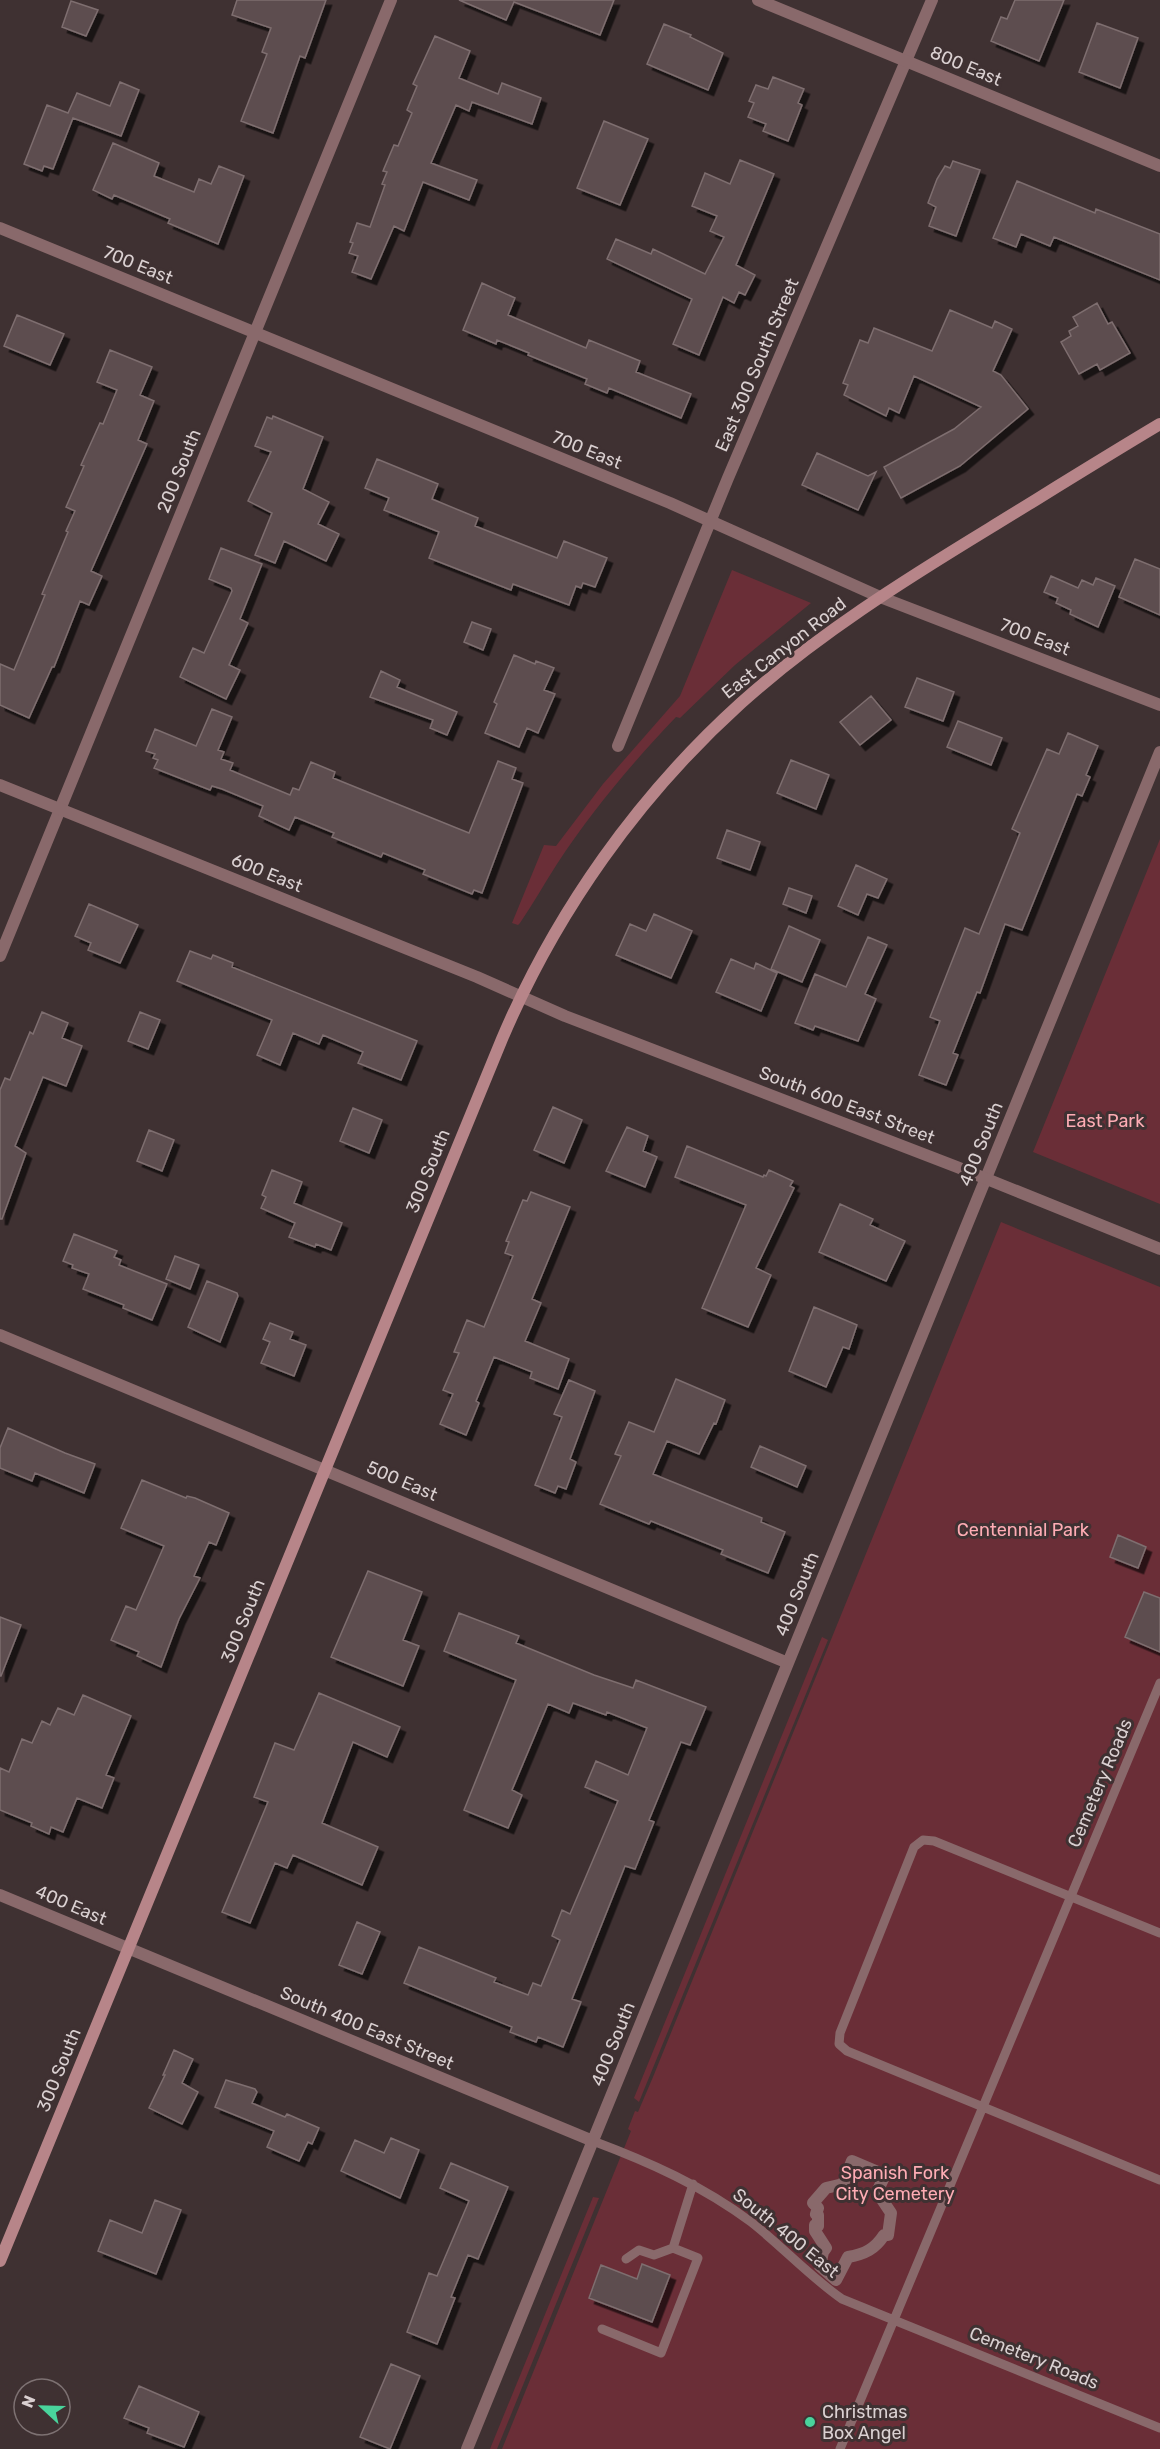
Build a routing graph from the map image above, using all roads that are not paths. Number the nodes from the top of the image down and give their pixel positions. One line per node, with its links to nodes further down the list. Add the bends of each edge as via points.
1 (391, 0): 7 (street, 200 South)
2 (758, 0): 4 (street, 800 East)
3 (932, 0): 4 (street, East 300 South Street)
4 (907, 61): 5 (street, 800 East); 9 (street, East 300 South Street)
5 (1160, 166)
6 (0, 228): 7 (street, 700 East)
7 (255, 333): 9 (street, 700 East); 15 (street, 200 South)
8 (1160, 424): 10 (main road, East Canyon Road)
9 (710, 521): 10 (street, 700 East); 12 (street, East 300 South Street)
10 (880, 597): 11 (street, 700 East); 17 (main road, East Canyon Road, via 776,673 674,769 583,887)
11 (1160, 705)
12 (618, 746)
13 (1160, 752): 18 (street, 400 South)
14 (0, 785): 15 (street, 600 East)
15 (59, 810): 16 (street, 200 South); 17 (street, 600 East)
16 (0, 956)
17 (520, 995): 18 (street, South 600 East Street, via 565,1016); 21 (main road, 300 South)
18 (986, 1179): 19 (street, South 600 East Street); 22 (street, 400 South)
19 (1160, 1249)
20 (0, 1335): 21 (street, 500 East)
21 (325, 1468): 22 (street, 500 East); 27 (main road, 300 South)
22 (788, 1663): 29 (street, 400 South)
23 (1160, 1683): 25 (lane, Cemetery Roads)
24 (0, 1895): 27 (street, 400 East)
25 (1071, 1896): 26 (lane); 28 (lane, Cemetery Roads); 28 (lane, via 934,1841 923,1840 914,1847 840,2032 839,2044 847,2051)
26 (1160, 1933)
27 (128, 1949): 29 (street, South 400 East Street); 35 (main road, 300 South)
28 (983, 2107): 30 (lane); 36 (lane, Cemetery Roads)
29 (593, 2141): 31 (lane, South 400 East); 39 (street, 400 South)
30 (1160, 2180)
31 (693, 2184): 32 (lane); 36 (lane, South 400 East, via 752,2223 842,2299)
32 (673, 2248): 34 (lane, via 654,2255 639,2250); 37 (lane, via 698,2258 660,2353)
33 (869, 2251): 33 (street, via 848,2257 836,2280 820,2266 826,2248 815,2231 818,2208 813,2204 826,2188 843,2184 852,2161 885,2175 877,2192 891,2213 888,2235)
34 (626, 2259)
35 (0, 2260)
36 (895, 2319): 38 (lane, Cemetery Roads); 40 (lane, Cemetery Roads)
37 (602, 2329)
38 (1160, 2428)
39 (467, 2449)
40 (840, 2449)

